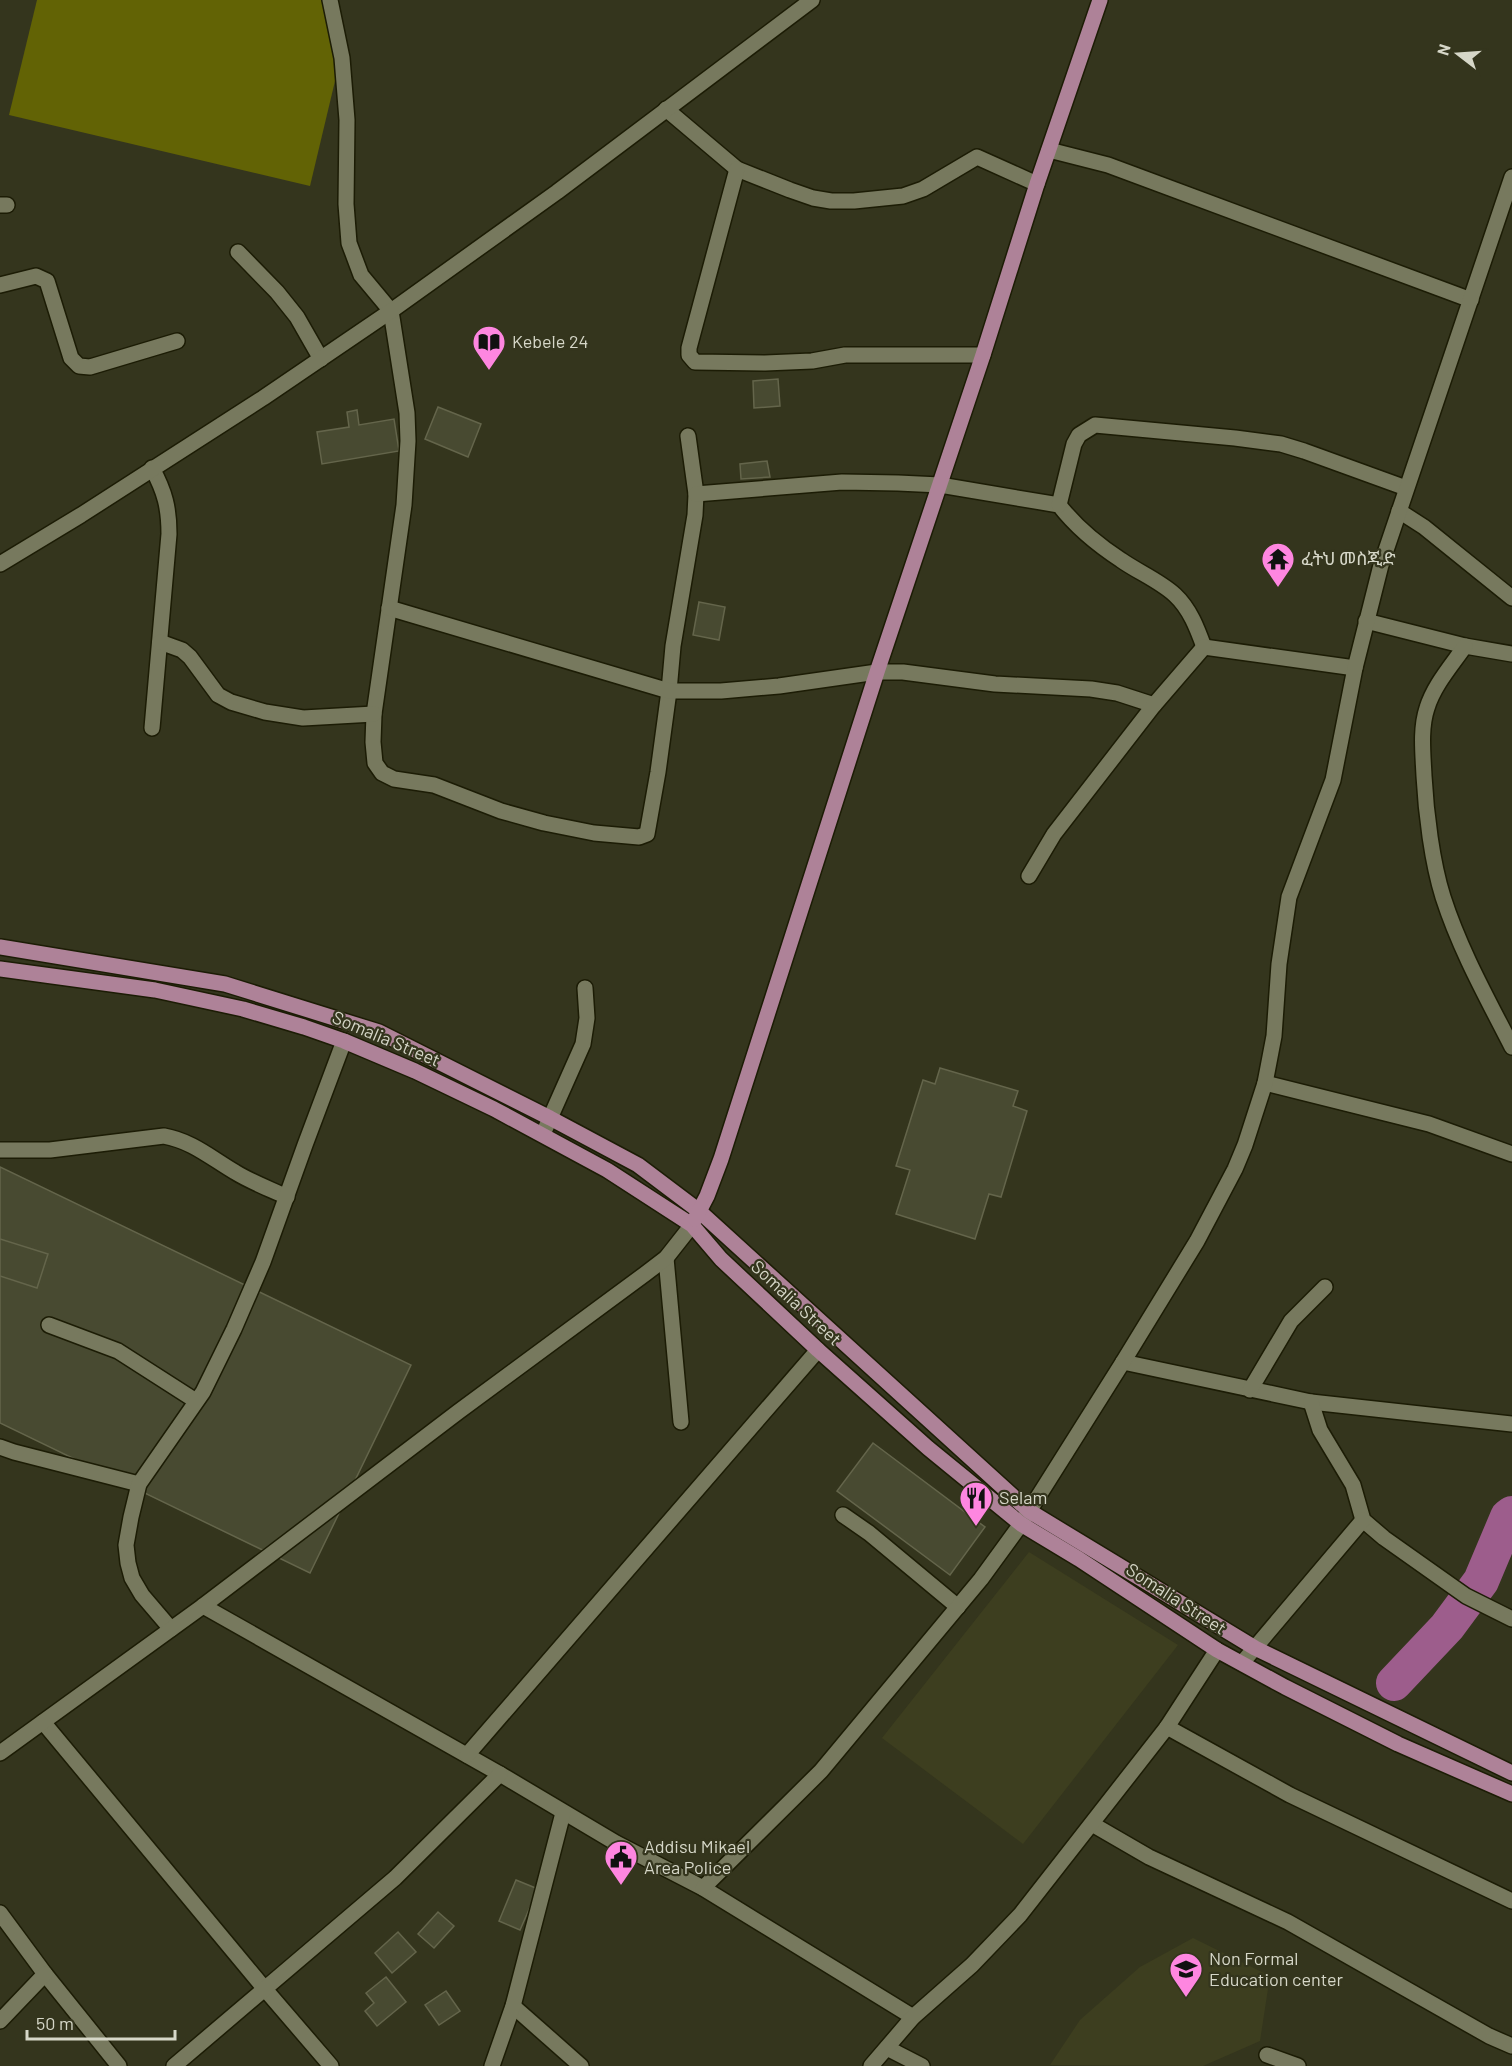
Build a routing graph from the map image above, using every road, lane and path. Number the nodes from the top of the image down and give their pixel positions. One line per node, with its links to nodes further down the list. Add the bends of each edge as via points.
1 (330, 0): 13 (street, via 342,58 347,120 349,243 361,275)
2 (812, 0): 4 (street)
3 (1100, 0): 5 (main road)
4 (666, 109): 6 (street); 13 (street)
5 (1049, 150): 8 (main road); 12 (street, via 1108,165)
6 (738, 169): 8 (street, via 813,198 831,201 903,196 977,157); 15 (street, via 688,348 695,362 812,361 845,355)
7 (1512, 177): 9 (street)
8 (1037, 184): 15 (main road)
9 (1508, 204): 12 (street)
10 (238, 252): 16 (street, via 297,317)
11 (0, 285): 14 (street, via 36,276 47,281 71,358 79,366 90,367)
12 (1471, 300): 20 (street)
13 (391, 311): 16 (street); 26 (street, via 408,441 404,505)
14 (177, 341)
15 (983, 355): 19 (main road)
16 (321, 359): 18 (street)
17 (688, 436): 21 (street)
18 (152, 468): 24 (street); 28 (street, via 164,489 169,516)
19 (940, 485): 21 (street, via 842,482); 22 (street); 33 (main road)
20 (1406, 488): 22 (street, via 1281,444 1095,425 1079,435 1074,444); 23 (street)
21 (696, 494): 34 (street)
22 (1059, 505): 30 (street, via 1092,538 1174,594 1192,618)
23 (1399, 511): 25 (street); 27 (street)
24 (0, 564)
25 (1512, 598)
26 (388, 608): 34 (street); 36 (street)
27 (1366, 621): 29 (street); 32 (street)
28 (160, 642): 36 (street, via 182,650 218,695 231,702 303,718); 37 (street)
29 (1465, 646): 31 (street); 43 (street, via 1426,709 1425,793 1445,903)
30 (1204, 647): 32 (street); 35 (street)
31 (1512, 654)
32 (1355, 668): 44 (street, via 1328,797 1289,897)
33 (877, 672): 34 (street, via 778,686); 35 (street, via 1090,689); 50 (main road, via 721,1159)
34 (669, 691): 36 (street, via 648,831 642,837 544,823 434,785 388,776 375,763)
35 (1154, 705): 38 (street, via 1054,834)
36 (374, 714)
37 (152, 728)
38 (1029, 876)
39 (0, 947): 45 (main road, via 225,984 379,1032)
40 (0, 969): 42 (main road, Somalia Street, via 155,990 243,1009)
41 (585, 987): 45 (street, via 586,1033)
42 (344, 1041): 46 (main road, Somalia Street, via 416,1071); 49 (street)
43 (1512, 1047)
44 (1265, 1083): 48 (street, via 1429,1124); 55 (street, via 1245,1145 1223,1194)
45 (550, 1118): 46 (street); 50 (main road, via 638,1165)
46 (543, 1134): 50 (main road, Somalia Street)
47 (0, 1150): 49 (street, via 50,1150 164,1136 186,1142 237,1174)
48 (1512, 1154)
49 (286, 1197): 57 (street, via 255,1281)
50 (695, 1218): 51 (street); 54 (main road, Somalia Street, via 722,1259); 64 (main road)
51 (666, 1257): 59 (street); 66 (street)
52 (1325, 1287): 56 (street, via 1291,1321)
53 (49, 1325): 57 (street, via 118,1351)
54 (818, 1350): 64 (main road, Somalia Street, via 928,1448); 76 (street)
55 (1123, 1362): 56 (street); 64 (street)
56 (1250, 1390): 58 (street)
57 (196, 1401): 62 (street)
58 (1311, 1402): 60 (street); 65 (street, via 1320,1430 1353,1485)
59 (681, 1422)
60 (1512, 1424)
61 (0, 1447): 62 (street)
62 (139, 1484): 69 (street, via 126,1545 128,1563 142,1595)
63 (843, 1515): 67 (street)
64 (1025, 1517): 67 (street); 70 (main road); 71 (main road, Somalia Street, via 1079,1559)
65 (1363, 1520): 68 (street, via 1466,1596); 70 (street)
66 (203, 1606): 69 (street); 76 (street)
67 (958, 1607): 82 (street, via 821,1771)
68 (1512, 1619)
69 (171, 1629): 73 (street)
70 (1255, 1648): 72 (street); 77 (main road)
71 (1217, 1650): 72 (main road, Somalia Street); 74 (street)
72 (1242, 1664): 79 (main road, Somalia Street, via 1345,1719)
73 (43, 1722): 75 (street); 86 (street)
74 (1167, 1727): 81 (street); 83 (street, via 1290,1796)
75 (0, 1753)
76 (467, 1755): 78 (street)
77 (1512, 1773)
78 (500, 1774): 80 (street); 86 (street, via 395,1878)
79 (1512, 1794)
80 (563, 1813): 82 (street); 87 (street)
81 (1092, 1824): 88 (street, via 1020,1915 972,1965); 90 (street, via 1149,1857 1288,1922)
82 (703, 1888): 88 (street)
83 (1512, 1900)
84 (0, 1913): 85 (street)
85 (45, 1974): 89 (street); 93 (street)
86 (264, 1988): 94 (street); 95 (street)
87 (513, 2006): 96 (street); 97 (street)
88 (913, 2017): 91 (street)
89 (0, 2021)
90 (1512, 2046)
91 (887, 2048): 98 (street); 99 (street)
92 (1267, 2055): 100 (street)
93 (119, 2066)
94 (174, 2066)
95 (331, 2066)
96 (492, 2066)
97 (581, 2066)
98 (872, 2066)
99 (922, 2066)
100 (1298, 2066)

